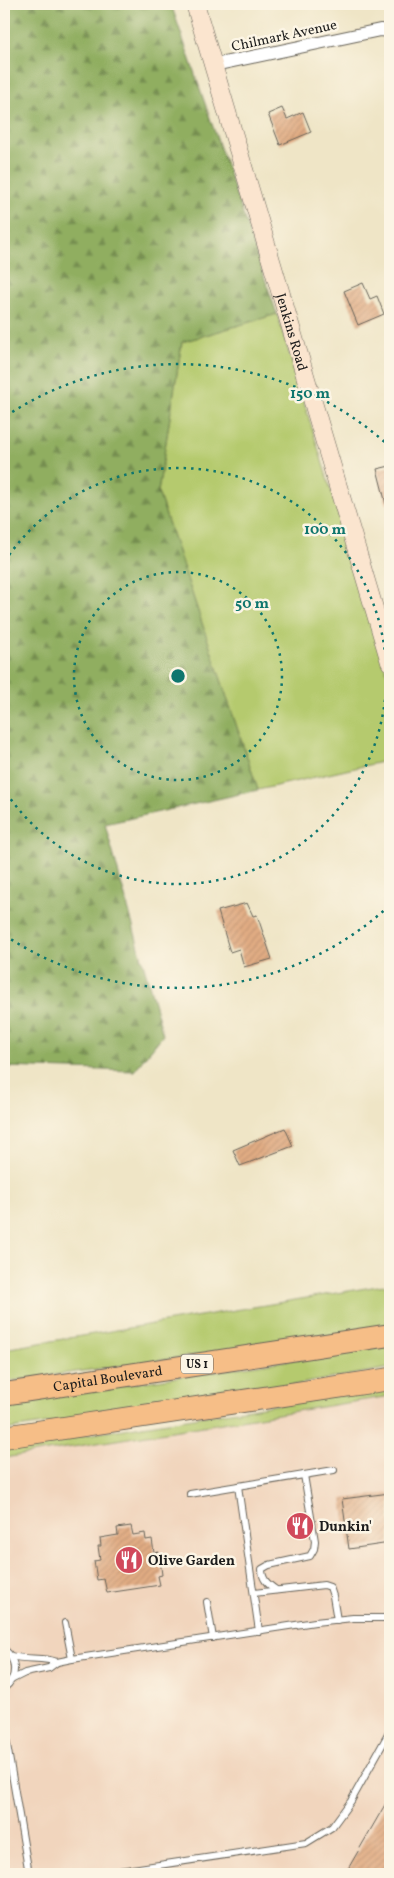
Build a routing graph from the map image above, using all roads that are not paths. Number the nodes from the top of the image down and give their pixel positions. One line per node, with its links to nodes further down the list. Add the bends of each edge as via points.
1 (195, 4): 3 (street, Jenkins Road)
2 (390, 31): 3 (street, Chilmark Avenue, via 380,30)
3 (214, 65): 4 (street, Jenkins Road)
4 (390, 662)
5 (390, 1334): 7 (highway, Capital Boulevard / US 1)
6 (390, 1379): 8 (highway)
7 (4, 1394)
8 (4, 1437)
9 (334, 1470): 10 (lane)
10 (304, 1475): 11 (lane); 13 (lane, via 314,1549 310,1556 262,1569 267,1584)
11 (238, 1486): 12 (lane); 14 (lane)
12 (190, 1494)
13 (276, 1590): 14 (lane); 17 (lane, via 318,1585 330,1587)
14 (254, 1593): 19 (lane)
15 (207, 1602): 20 (lane)
16 (390, 1618): 17 (lane)
17 (337, 1620): 19 (lane)
18 (64, 1623): 23 (lane)
19 (259, 1631): 20 (lane)
20 (213, 1638): 23 (lane)
21 (4, 1649): 22 (lane)
22 (11, 1656): 24 (lane); 25 (lane, via 14,1668)
23 (72, 1659): 24 (lane)
24 (57, 1662): 25 (lane, via 49,1668)
25 (11, 1680): 26 (lane)
26 (4, 1688)
27 (4, 1727): 29 (lane)
28 (390, 1731): 30 (lane, via 351,1801 332,1827 306,1842)
29 (29, 1874)
30 (99, 1874)

